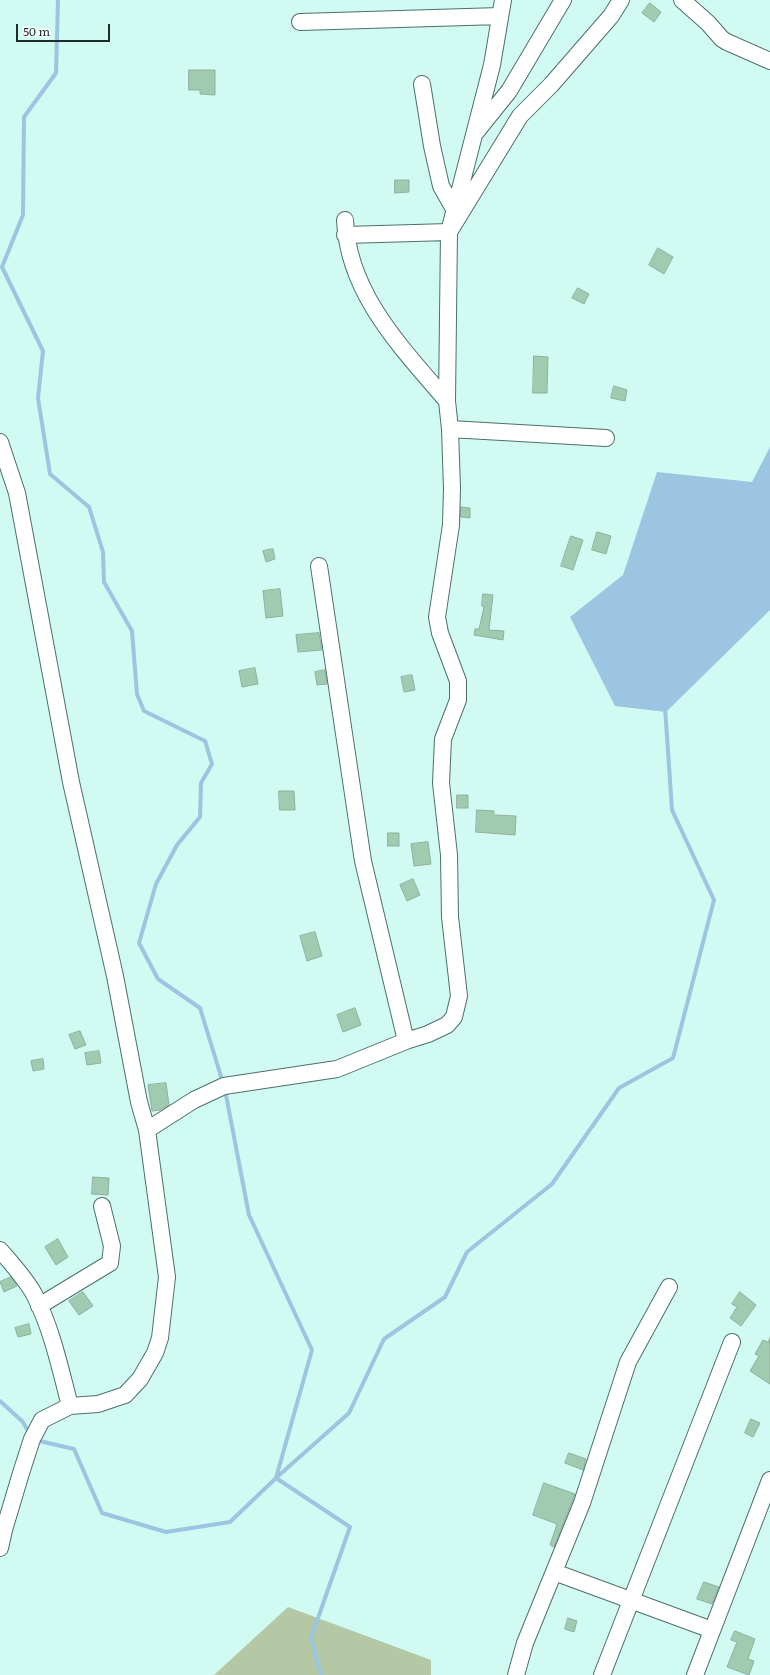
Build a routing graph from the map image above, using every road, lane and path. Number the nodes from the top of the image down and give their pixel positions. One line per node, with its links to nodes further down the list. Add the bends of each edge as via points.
1 (503, 0): 5 (street)
2 (563, 0): 9 (street, via 509,91)
3 (621, 0): 11 (street, via 611,16 551,85 520,116)
4 (682, 0): 7 (street, via 722,39)
5 (500, 16): 6 (street); 9 (street, via 492,65)
6 (300, 22)
7 (770, 61)
8 (422, 84): 10 (street, via 441,186)
9 (473, 137): 10 (street)
10 (454, 209): 11 (street)
11 (449, 232): 12 (street); 12 (street, via 345,227 350,260 372,306 403,349)
12 (447, 401): 13 (street)
13 (450, 429): 14 (street); 17 (street, via 451,525 437,617 440,633 458,681 458,700 444,739 441,783 449,855 450,917 459,996 454,1017 447,1025)
14 (606, 438)
15 (0, 442): 18 (street, via 17,493 71,782)
16 (319, 566): 17 (street, via 362,861)
17 (406, 1041): 18 (street, via 338,1069 224,1086 194,1100)
18 (147, 1130): 24 (street, via 167,1277 160,1338 150,1364 125,1395 98,1404)
19 (102, 1206): 22 (street, via 112,1246 110,1263)
20 (0, 1250): 22 (street, via 25,1281)
21 (669, 1288): 27 (street, via 628,1362 582,1503)
22 (39, 1306): 24 (street, via 48,1327)
23 (732, 1342): 28 (street)
24 (70, 1406): 26 (street, via 42,1420 32,1439)
25 (770, 1480): 29 (street)
26 (0, 1548)
27 (554, 1572): 28 (street); 30 (street, via 524,1643)
28 (631, 1600): 29 (street); 31 (street)
29 (712, 1630): 32 (street)
30 (516, 1675)
31 (602, 1675)
32 (695, 1675)

